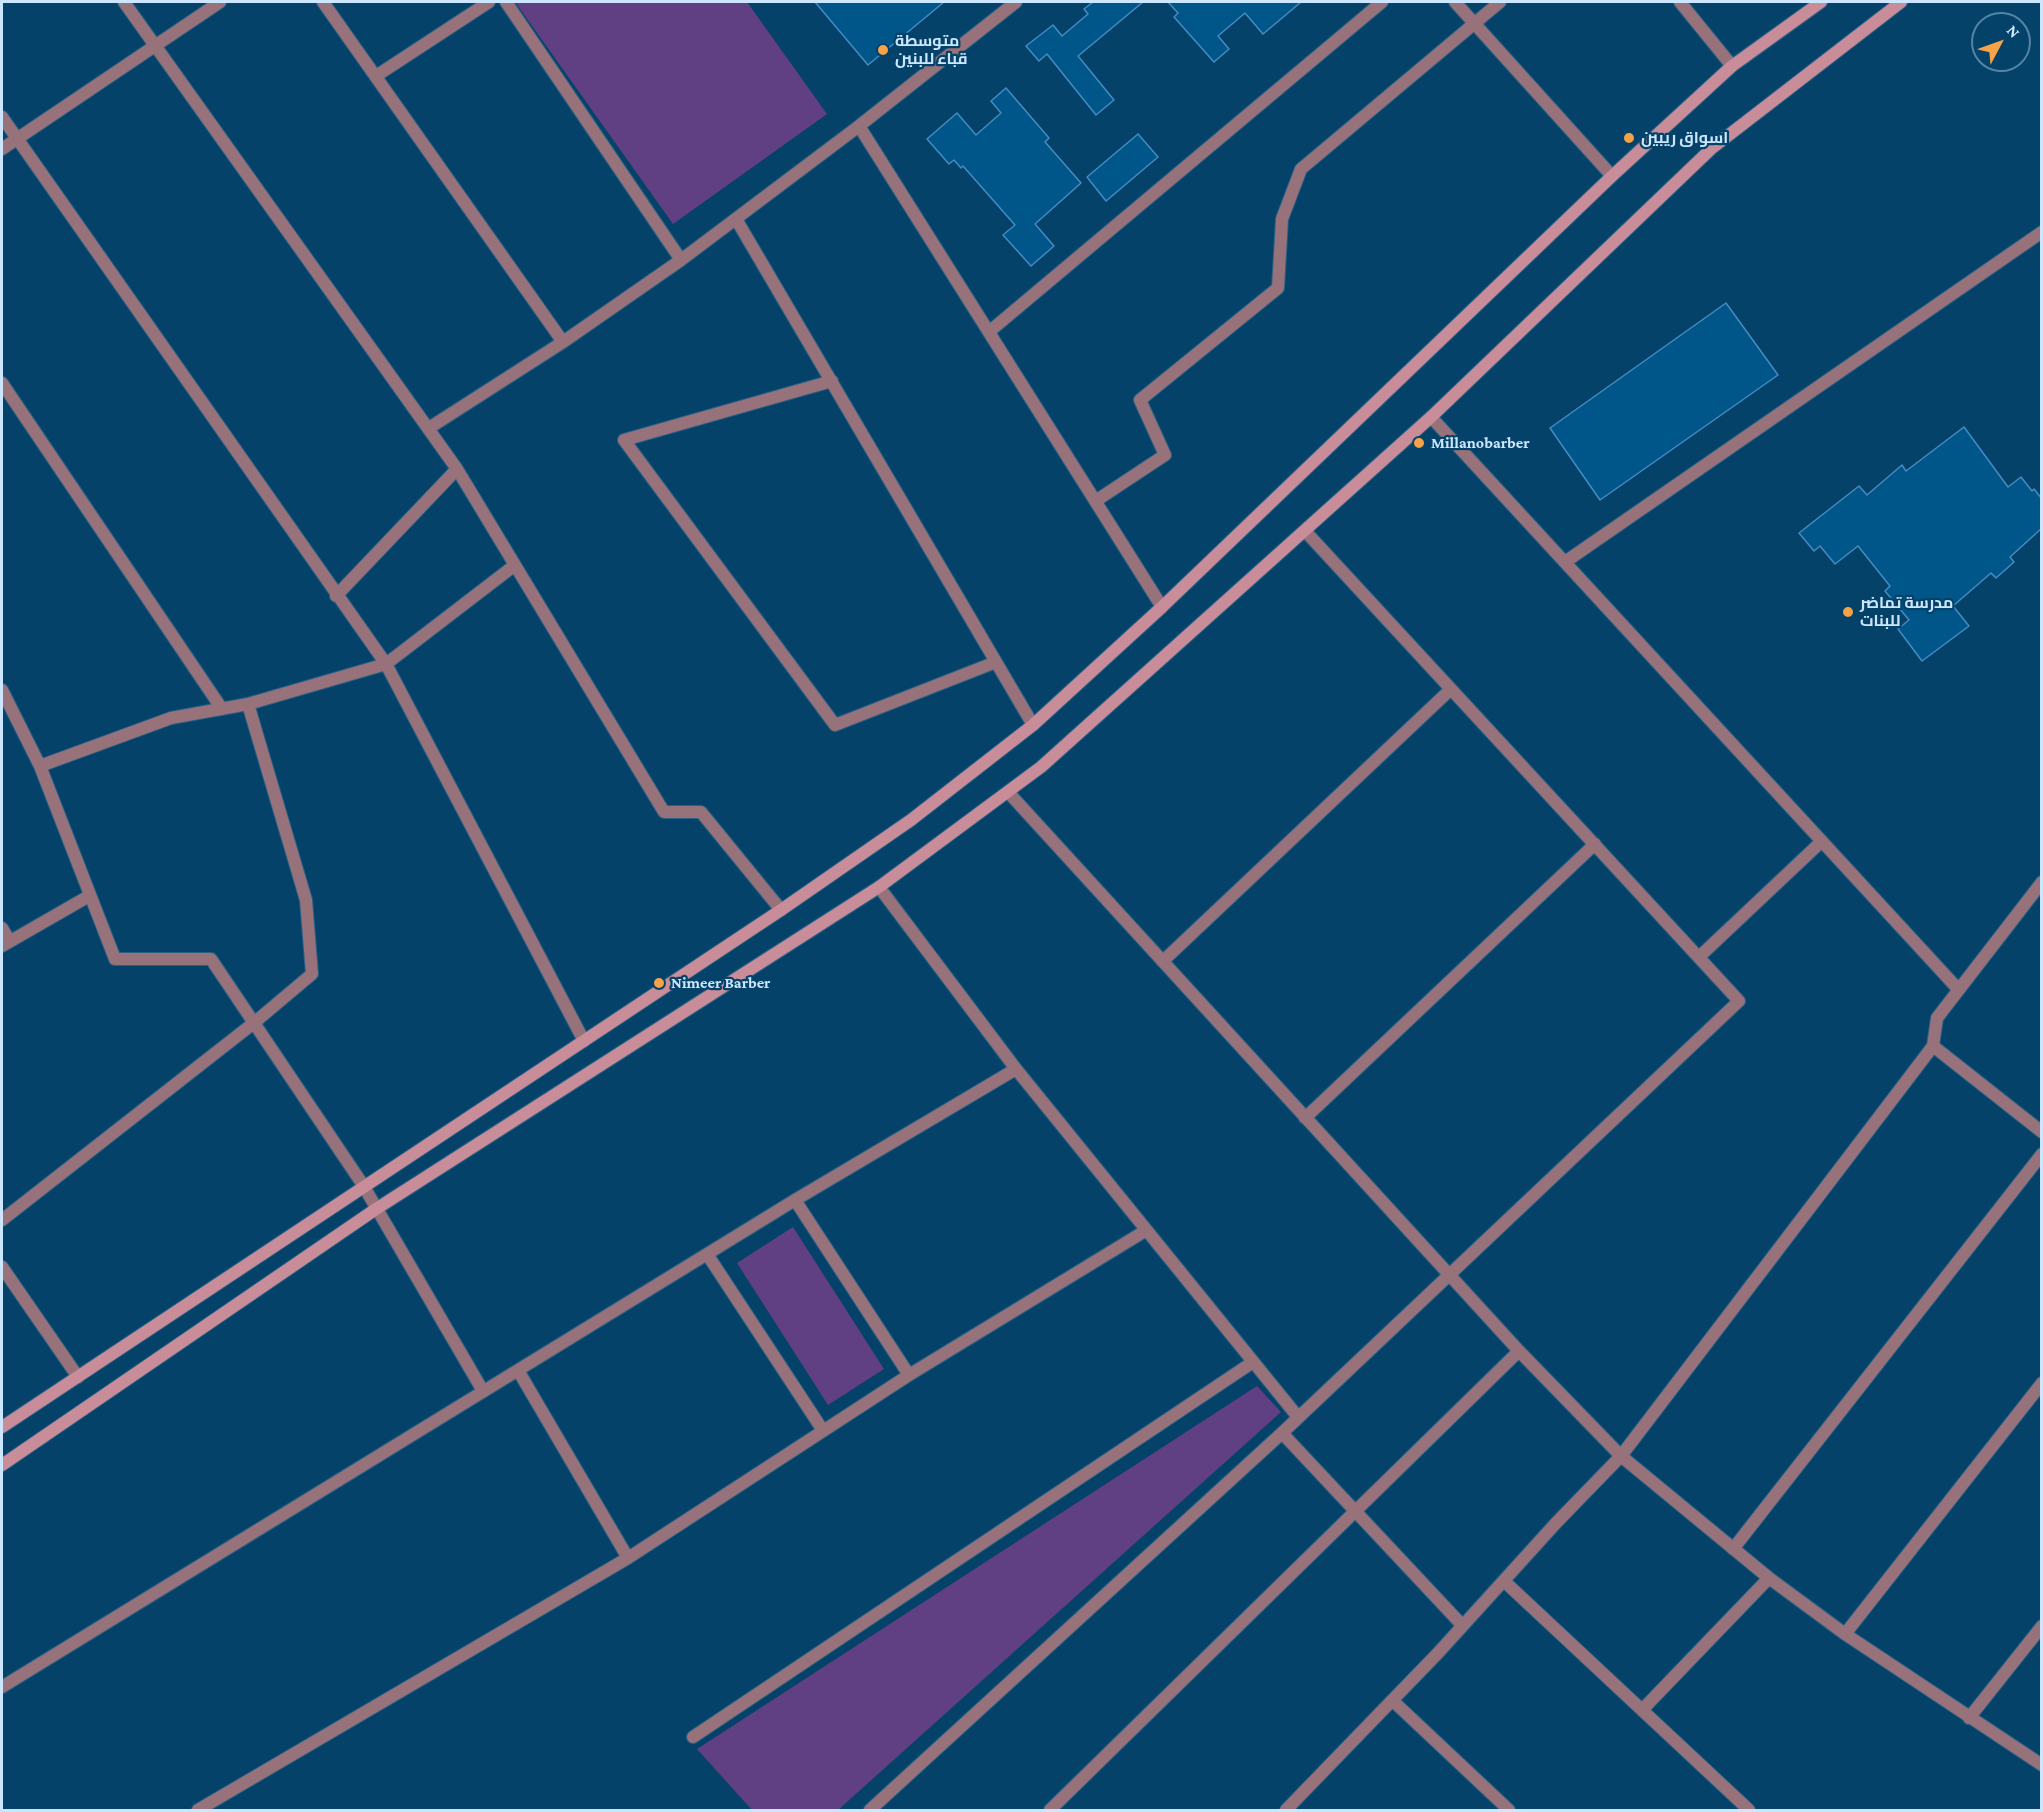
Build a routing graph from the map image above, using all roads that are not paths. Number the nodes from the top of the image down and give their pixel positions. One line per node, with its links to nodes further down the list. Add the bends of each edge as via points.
1 (124, 2): 14 (street)
2 (220, 2): 14 (street)
3 (323, 2): 16 (street)
4 (489, 2): 16 (street)
5 (506, 2): 24 (street)
6 (1016, 2): 18 (street)
7 (1382, 2): 25 (street)
8 (1455, 2): 13 (street)
9 (1500, 2): 13 (street)
10 (1680, 2): 15 (street)
11 (1821, 2): 15 (main road)
12 (1901, 2): 29 (main road, via 1712,148)
13 (1473, 24): 21 (street); 32 (street, via 1301,170 1282,219 1278,288 1140,400 1165,454)
14 (155, 45): 19 (street); 30 (street)
15 (1732, 66): 21 (main road)
16 (376, 76): 26 (street)
17 (2, 117): 19 (street)
18 (859, 126): 22 (street); 25 (street)
19 (16, 139): 20 (street); 36 (street)
20 (2, 149)
21 (1612, 176): 37 (main road)
22 (736, 219): 24 (street); 27 (street)
23 (2042, 232): 34 (street)
24 (681, 260): 26 (street)
25 (990, 331): 32 (street)
26 (563, 342): 30 (street)
27 (832, 381): 38 (street); 38 (street, via 624,440 835,725)
28 (2, 383): 43 (street)
29 (1431, 417): 33 (main road); 34 (street)
30 (429, 428): 31 (street)
31 (457, 470): 35 (street); 36 (street)
32 (1097, 500): 37 (street)
33 (1306, 532): 40 (street); 46 (main road)
34 (1565, 562): 47 (street)
35 (515, 565): 39 (street); 52 (street, via 664,812 701,812)
36 (336, 596): 39 (street)
37 (1162, 607): 44 (main road)
38 (996, 662): 44 (street)
39 (386, 664): 42 (street); 59 (street)
40 (1451, 689): 48 (street); 56 (street)
41 (2, 690): 45 (street)
42 (248, 704): 43 (street); 58 (street, via 306,900 312,974)
43 (222, 710): 45 (street, via 171,718)
44 (1033, 725): 52 (main road, via 911,820)
45 (40, 766): 51 (street)
46 (1008, 792): 50 (main road); 56 (street)
47 (1822, 841): 55 (street); 57 (street)
48 (1595, 844): 55 (street); 62 (street)
49 (2042, 882): 57 (street)
50 (879, 887): 61 (street); 67 (main road)
51 (89, 896): 54 (street); 58 (street, via 115,959 211,959)
52 (781, 910): 59 (main road)
53 (2, 928): 54 (street)
54 (5, 943)
55 (1699, 957): 72 (street, via 1739,1001)
56 (1163, 961): 62 (street)
57 (1958, 989): 60 (street, via 1937,1018)
58 (255, 1022): 65 (street); 68 (street)
59 (584, 1041): 65 (main road)
60 (1933, 1046): 63 (street); 84 (street)
61 (1016, 1069): 66 (street); 69 (street)
62 (1305, 1118): 72 (street)
63 (2042, 1132)
64 (2042, 1154): 87 (street)
65 (363, 1185): 67 (street); 77 (main road)
66 (795, 1200): 70 (street); 76 (street)
67 (376, 1209): 79 (street); 85 (main road)
68 (2, 1221)
69 (1145, 1232): 74 (street); 76 (street)
70 (707, 1254): 75 (street); 82 (street)
71 (2, 1267): 77 (street)
72 (1449, 1274): 73 (street); 80 (street)
73 (1519, 1351): 84 (street); 86 (street)
74 (1253, 1362): 80 (street); 98 (street)
75 (519, 1372): 79 (street); 88 (street)
76 (909, 1375): 82 (street)
77 (78, 1377): 81 (main road)
78 (2042, 1383): 93 (street)
79 (483, 1391): 94 (street)
80 (1298, 1417): 83 (street)
81 (2, 1426)
82 (822, 1430): 88 (street)
83 (1282, 1433): 86 (street); 101 (street)
84 (1621, 1456): 87 (street); 90 (street)
85 (2, 1465)
86 (1353, 1512): 91 (street); 102 (street)
87 (1732, 1549): 89 (street)
88 (628, 1558): 100 (street)
89 (1769, 1578): 93 (street); 96 (street)
90 (1505, 1581): 91 (street); 96 (street)
91 (1462, 1625): 95 (street)
92 (2042, 1626): 97 (street)
93 (1845, 1634): 97 (street)
94 (2, 1687)
95 (1393, 1701): 103 (street); 104 (street)
96 (1642, 1710): 105 (street)
97 (1969, 1718): 99 (street)
98 (693, 1737)
99 (2042, 1765)
100 (198, 1810)
101 (870, 1810)
102 (1050, 1810)
103 (1286, 1810)
104 (1509, 1810)
105 (1749, 1810)

